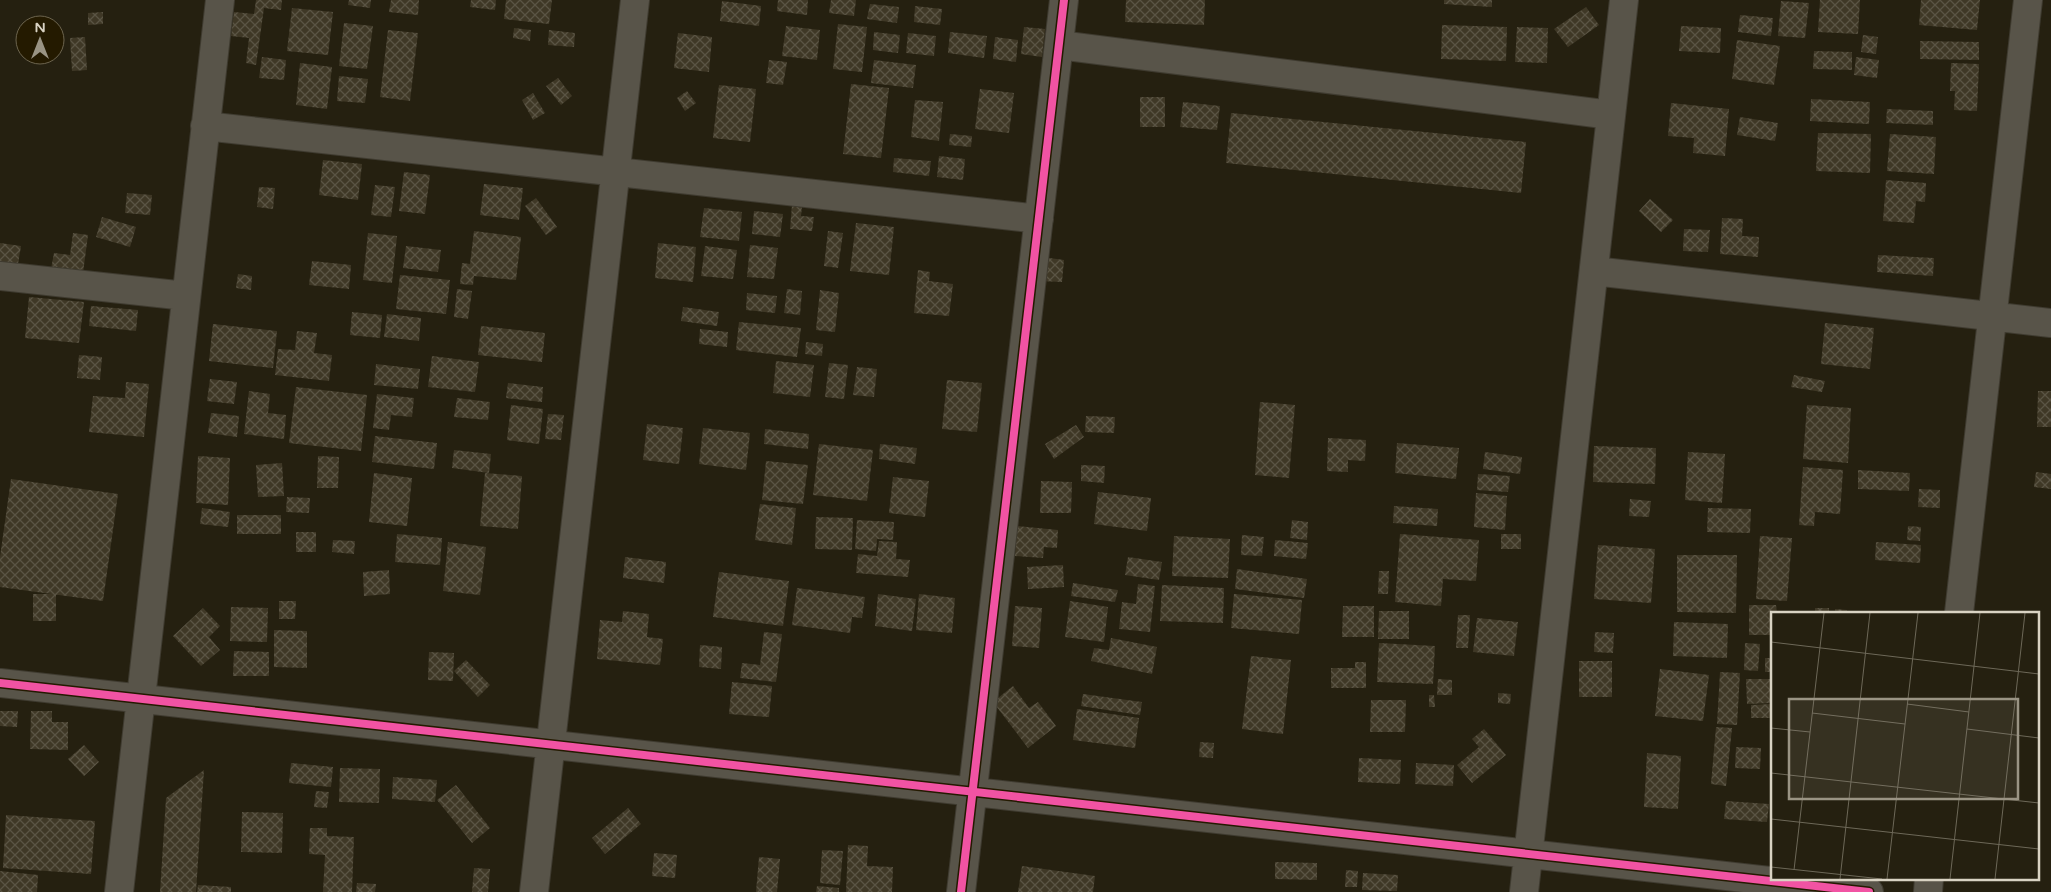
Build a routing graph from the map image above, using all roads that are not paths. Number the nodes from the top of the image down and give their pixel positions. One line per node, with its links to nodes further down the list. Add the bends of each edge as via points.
1 (220, 0): 8 (street)
2 (635, 0): 9 (street)
3 (1064, 0): 6 (street)
4 (1624, 0): 7 (street)
5 (2028, 0): 14 (street)
6 (1059, 45): 7 (street); 10 (street)
7 (1612, 115): 11 (street)
8 (206, 126): 9 (street); 13 (street)
9 (615, 172): 10 (street); 19 (street)
10 (1039, 219): 20 (street)
11 (1594, 271): 14 (street); 21 (street)
12 (0, 276): 13 (street)
13 (186, 296): 18 (street)
14 (1992, 316): 15 (street); 16 (street)
15 (2051, 323)
16 (1959, 612)
17 (0, 684): 18 (street)
18 (141, 699): 19 (street); 22 (street)
19 (550, 745): 20 (street); 23 (street)
20 (973, 792): 21 (street); 24 (street)
21 (1528, 854): 25 (street); 26 (street)
22 (119, 892)
23 (534, 892)
24 (961, 892)
25 (1524, 892)
26 (1868, 892)

